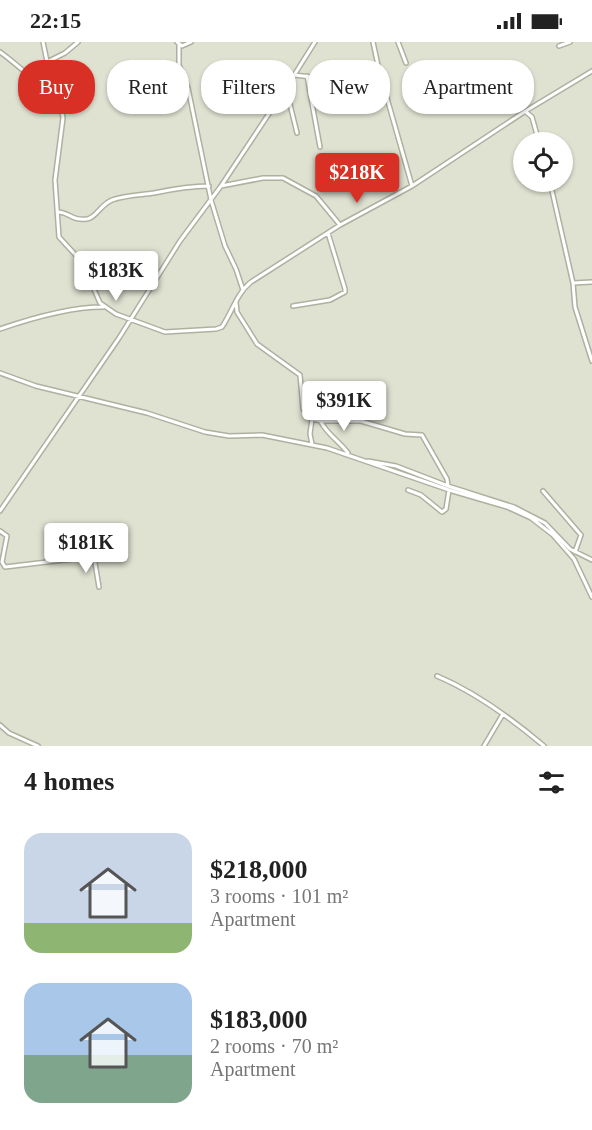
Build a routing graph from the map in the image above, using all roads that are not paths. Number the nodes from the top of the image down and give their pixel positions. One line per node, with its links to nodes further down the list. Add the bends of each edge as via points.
1 (43, 42): 11 (street)
2 (78, 42): 12 (street)
3 (190, 42): 8 (street)
4 (315, 42): 16 (street)
5 (373, 42): 30 (street)
6 (398, 42): 13 (street)
7 (570, 42): 9 (street)
8 (178, 44): 28 (street, via 179,65 188,88)
9 (558, 46)
10 (0, 52): 14 (street)
11 (47, 60)
12 (51, 60)
13 (405, 60)
14 (18, 66)
15 (592, 71): 19 (street)
16 (296, 72)
17 (296, 75): 18 (street)
18 (307, 76): 27 (street)
19 (534, 106)
20 (62, 114): 33 (street, via 55,180)
21 (269, 114): 29 (street)
22 (292, 114): 25 (street)
23 (521, 114): 30 (street)
24 (530, 114): 26 (street)
25 (297, 132)
26 (536, 132)
27 (320, 147)
28 (209, 186): 32 (street); 33 (street, via 185,186 115,199 88,219 73,219)
29 (221, 186): 32 (street); 34 (street, via 283,178 316,196)
30 (412, 186): 34 (street)
31 (552, 192): 37 (street)
32 (211, 200): 38 (street); 42 (street, via 180,241)
33 (57, 212): 41 (street, via 59,237 82,262)
34 (340, 225): 35 (street)
35 (328, 233): 38 (street); 40 (street, via 345,292 330,300)
36 (592, 282): 37 (street)
37 (573, 283): 44 (street, via 575,307)
38 (243, 290): 39 (street)
39 (236, 301): 42 (street, via 224,325 216,329 165,332); 47 (street, via 237,312 257,344 300,375 303,409)
40 (293, 306)
41 (105, 307): 42 (street); 43 (street)
42 (131, 321): 46 (street)
43 (0, 328)
44 (592, 361)
45 (0, 373): 46 (street)
46 (80, 397): 49 (street, via 212,434 262,435); 54 (street)
47 (312, 419): 48 (street); 49 (street)
48 (321, 421): 50 (street); 51 (street, via 361,421 422,436 447,479)
49 (312, 445): 50 (street)
50 (349, 455): 51 (street, via 396,466)
51 (448, 488): 52 (street, via 446,509 442,512); 56 (street, via 497,500 538,518); 61 (street, via 507,507 541,525 574,559)
52 (408, 490)
53 (543, 491): 56 (street, via 581,535)
54 (0, 511)
55 (0, 531): 58 (street, via 7,536 2,562 5,567)
56 (575, 552): 59 (street)
57 (114, 554): 58 (street)
58 (94, 557): 60 (street)
59 (592, 560)
60 (99, 587)
61 (592, 597)
62 (437, 676): 63 (street)
63 (503, 713): 66 (street); 67 (street)
64 (0, 725): 65 (street)
65 (38, 746)
66 (484, 746)
67 (544, 746)

